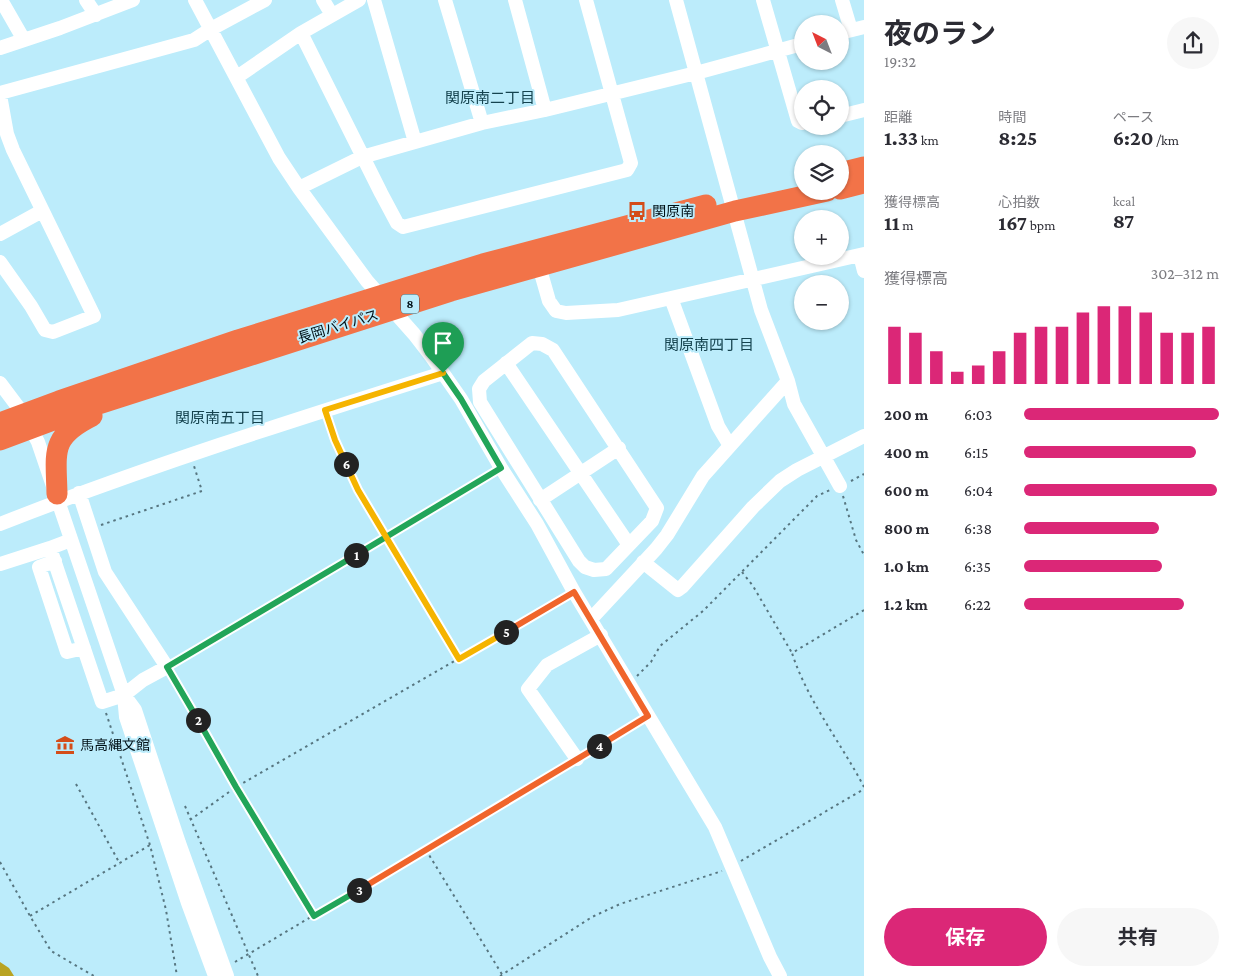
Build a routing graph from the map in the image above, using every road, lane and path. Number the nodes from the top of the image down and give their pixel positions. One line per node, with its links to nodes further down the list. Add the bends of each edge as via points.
1 (1, 0): 20 (street)
2 (86, 0): 15 (street)
3 (133, 0): 15 (street)
4 (196, 0): 17 (street)
5 (265, 0): 17 (street)
6 (323, 0): 16 (street)
7 (359, 0): 16 (street)
8 (374, 0): 34 (street)
9 (445, 0): 32 (street)
10 (515, 0): 29 (street)
11 (586, 0): 26 (street)
12 (676, 0): 24 (street)
13 (763, 0): 23 (street)
14 (842, 0): 18 (street)
15 (96, 15): 20 (street)
16 (332, 15): 19 (street)
17 (211, 28): 25 (street); 27 (street, via 194,40)
18 (852, 30)
19 (301, 33): 25 (street); 35 (street)
20 (24, 40): 22 (street)
21 (794, 46): 23 (street)
22 (0, 48)
23 (778, 51): 24 (street); 28 (street)
24 (696, 73): 26 (street); 43 (street)
25 (237, 77): 41 (street)
26 (611, 93): 29 (street); 35 (street, via 631,163 627,170 591,180 403,226 397,223)
27 (0, 94): 33 (street)
28 (794, 107)
29 (545, 110): 32 (street)
30 (864, 110): 31 (street)
31 (849, 114)
32 (482, 123): 34 (street)
33 (4, 134): 44 (street)
34 (414, 142): 35 (street)
35 (362, 157): 41 (street)
36 (864, 167): 37 (highway)
37 (849, 171)
38 (864, 184): 40 (highway)
39 (794, 185): 43 (highway, 長岡バイパス / 8)
40 (849, 186)
41 (299, 188): 52 (street, via 361,274)
42 (794, 196): 43 (highway, 長岡バイパス / 8)
43 (733, 205): 48 (highway, 長岡バイパス / 8); 50 (street); 52 (highway, 長岡バイパス / 8, via 549,245)
44 (42, 211): 45 (street); 47 (street, via 94,316 53,332 46,330)
45 (0, 234)
46 (862, 254): 49 (street); 50 (street)
47 (0, 262)
48 (539, 266): 51 (street, via 549,300 556,311 618,310); 52 (highway, 長岡バイパス / 8)
49 (864, 271)
50 (753, 280): 51 (street); 55 (street)
51 (671, 298): 63 (street, via 718,426)
52 (387, 303): 54 (street); 57 (highway, 長岡バイパス / 8); 59 (highway, 長岡バイパス / 8, via 229,343 59,401)
53 (506, 363): 64 (street, via 532,344 553,350); 68 (street); 73 (street, via 481,384 480,402)
54 (443, 373): 58 (street); 67 (street)
55 (788, 381): 63 (street); 66 (street, via 794,404)
56 (0, 383): 59 (street)
57 (150, 387): 59 (highway, 長岡バイパス / 8, via 83,409); 72 (highway, via 78,423 65,434 58,447)
58 (325, 410): 65 (street); 76 (path, via 358,490)
59 (29, 422): 60 (highway, 長岡バイパス / 8); 62 (highway, 長岡バイパス / 8); 72 (street)
60 (0, 424)
61 (864, 436): 66 (street)
62 (0, 440)
63 (730, 446): 81 (street, via 703,476 666,535)
64 (619, 448): 68 (street); 78 (street, via 657,508 652,521)
65 (191, 454): 71 (street); 75 (path, via 202,490)
66 (825, 457): 70 (street); 81 (street, via 788,474 767,493 678,590)
67 (501, 468): 76 (path); 84 (street, via 537,524)
68 (582, 473): 73 (street); 78 (street)
69 (864, 474): 70 (path)
70 (840, 486): 80 (path, via 856,540); 83 (path, via 817,496)
71 (79, 493): 72 (street); 75 (street)
72 (57, 497): 74 (street); 77 (street)
73 (540, 500): 78 (street, via 585,567 594,570 606,568)
74 (0, 524)
75 (91, 528): 90 (street, via 106,572)
76 (387, 536): 89 (path); 90 (path)
77 (71, 540): 79 (street); 92 (street)
78 (629, 545)
79 (52, 555): 82 (street); 93 (street)
80 (864, 555)
81 (644, 562): 86 (street)
82 (0, 564)
83 (742, 572): 88 (path); 91 (path, via 703,611 660,646 652,662)
84 (574, 592): 86 (street); 89 (path)
85 (864, 610): 88 (path)
86 (591, 619): 87 (street)
87 (600, 635): 91 (street); 95 (street, via 546,665 528,689)
88 (792, 653): 98 (path, via 814,701)
89 (459, 659): 97 (path)
90 (167, 667): 92 (street); 97 (path)
91 (628, 681): 94 (street)
92 (124, 695): 93 (street); 109 (street, via 135,710 179,843); 112 (street, via 126,717)
93 (102, 702): 101 (path)
94 (648, 716): 95 (path); 105 (street, via 715,827)
95 (577, 759): 102 (path)
96 (76, 784): 104 (path)
97 (236, 787): 100 (path); 107 (path)
98 (864, 788): 105 (path)
99 (184, 806): 100 (path)
100 (190, 820): 108 (path)
101 (150, 846): 104 (path); 111 (path, via 166,910)
102 (426, 850): 107 (path); 114 (path)
103 (0, 862): 106 (path)
104 (120, 864): 106 (path)
105 (732, 867): 114 (path, via 620,904 592,917); 115 (street)
106 (30, 916): 110 (path, via 51,952)
107 (314, 916): 108 (path)
108 (249, 954): 109 (path); 113 (path)
109 (229, 970)
110 (94, 976)
111 (177, 976)
112 (215, 976)
113 (258, 976)
114 (501, 976)
115 (780, 976)

